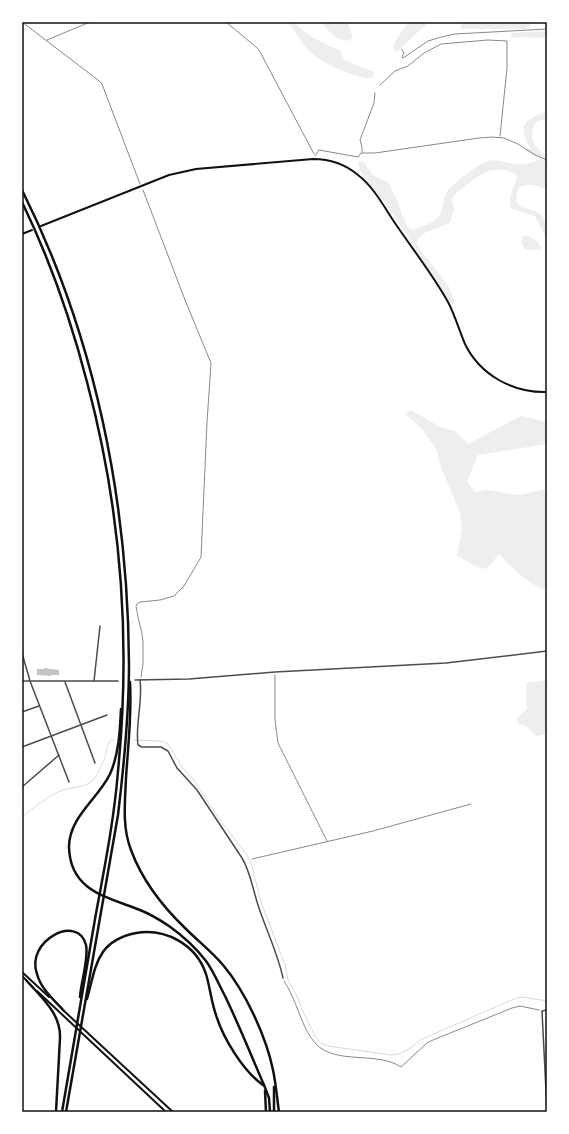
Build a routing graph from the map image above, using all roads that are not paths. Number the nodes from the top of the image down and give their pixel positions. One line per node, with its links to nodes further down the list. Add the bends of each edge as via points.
1 (22, 190): 11 (highway, via 52,254 70,303 105,430 121,528)
2 (22, 202): 10 (highway, via 67,313 99,430 115,522 122,590)
3 (41, 226): 6 (main road, via 141,185 189,169 316,159 331,161 347,167 371,188 446,298 466,346 480,366 511,386 528,391)
4 (32, 230): 5 (main road)
5 (22, 234)
6 (547, 392)
7 (100, 626): 16 (street)
8 (547, 651): 13 (street, via 446,663)
9 (22, 653): 15 (street)
10 (124, 656): 33 (highway, via 122,729 115,800); 38 (highway, via 119,737 114,763 104,785 76,822 70,841 70,856 75,872 84,884 96,893 160,920 184,938 205,960 231,1010)
11 (129, 665): 36 (highway, via 118,815); 37 (highway, via 125,798 126,827 131,849 144,877 162,902 186,930 219,961 237,984 263,1038)
12 (135, 680): 13 (street)
13 (140, 680): 31 (street, via 138,744 142,747 161,747 168,750 177,768 197,790 242,858 277,955)
14 (22, 681): 15 (street)
15 (30, 681): 18 (street); 19 (street)
16 (94, 681): 17 (street); 18 (street)
17 (118, 681)
18 (65, 682): 22 (street)
19 (39, 706): 20 (street); 23 (street)
20 (22, 712)
21 (107, 715): 22 (street)
22 (81, 725): 23 (street); 26 (street)
23 (51, 736): 24 (street); 25 (street)
24 (22, 747)
25 (59, 756): 27 (street); 28 (street)
26 (95, 763)
27 (69, 782)
28 (22, 787)
29 (22, 971): 32 (main road)
30 (22, 976): 32 (main road)
31 (282, 978)
32 (29, 981): 35 (main road); 40 (highway, via 54,1012 59,1024); 43 (main road)
33 (80, 1006): 35 (highway, via 86,944 76,933 58,933 42,944 35,966 42,985); 41 (highway)
34 (547, 1010): 39 (street, via 542,1011)
35 (64, 1011): 44 (main road)
36 (83, 1013): 38 (highway, via 94,968 108,946 121,938 141,932 154,932 171,937 189,948 200,962 206,973 215,1013 223,1033 246,1067); 42 (highway)
37 (274, 1072): 47 (highway); 48 (highway)
38 (264, 1085): 45 (highway); 46 (highway)
39 (547, 1111)
40 (56, 1112)
41 (62, 1112)
42 (66, 1112)
43 (166, 1112)
44 (173, 1112)
45 (266, 1112)
46 (270, 1112)
47 (274, 1112)
48 (279, 1112)

